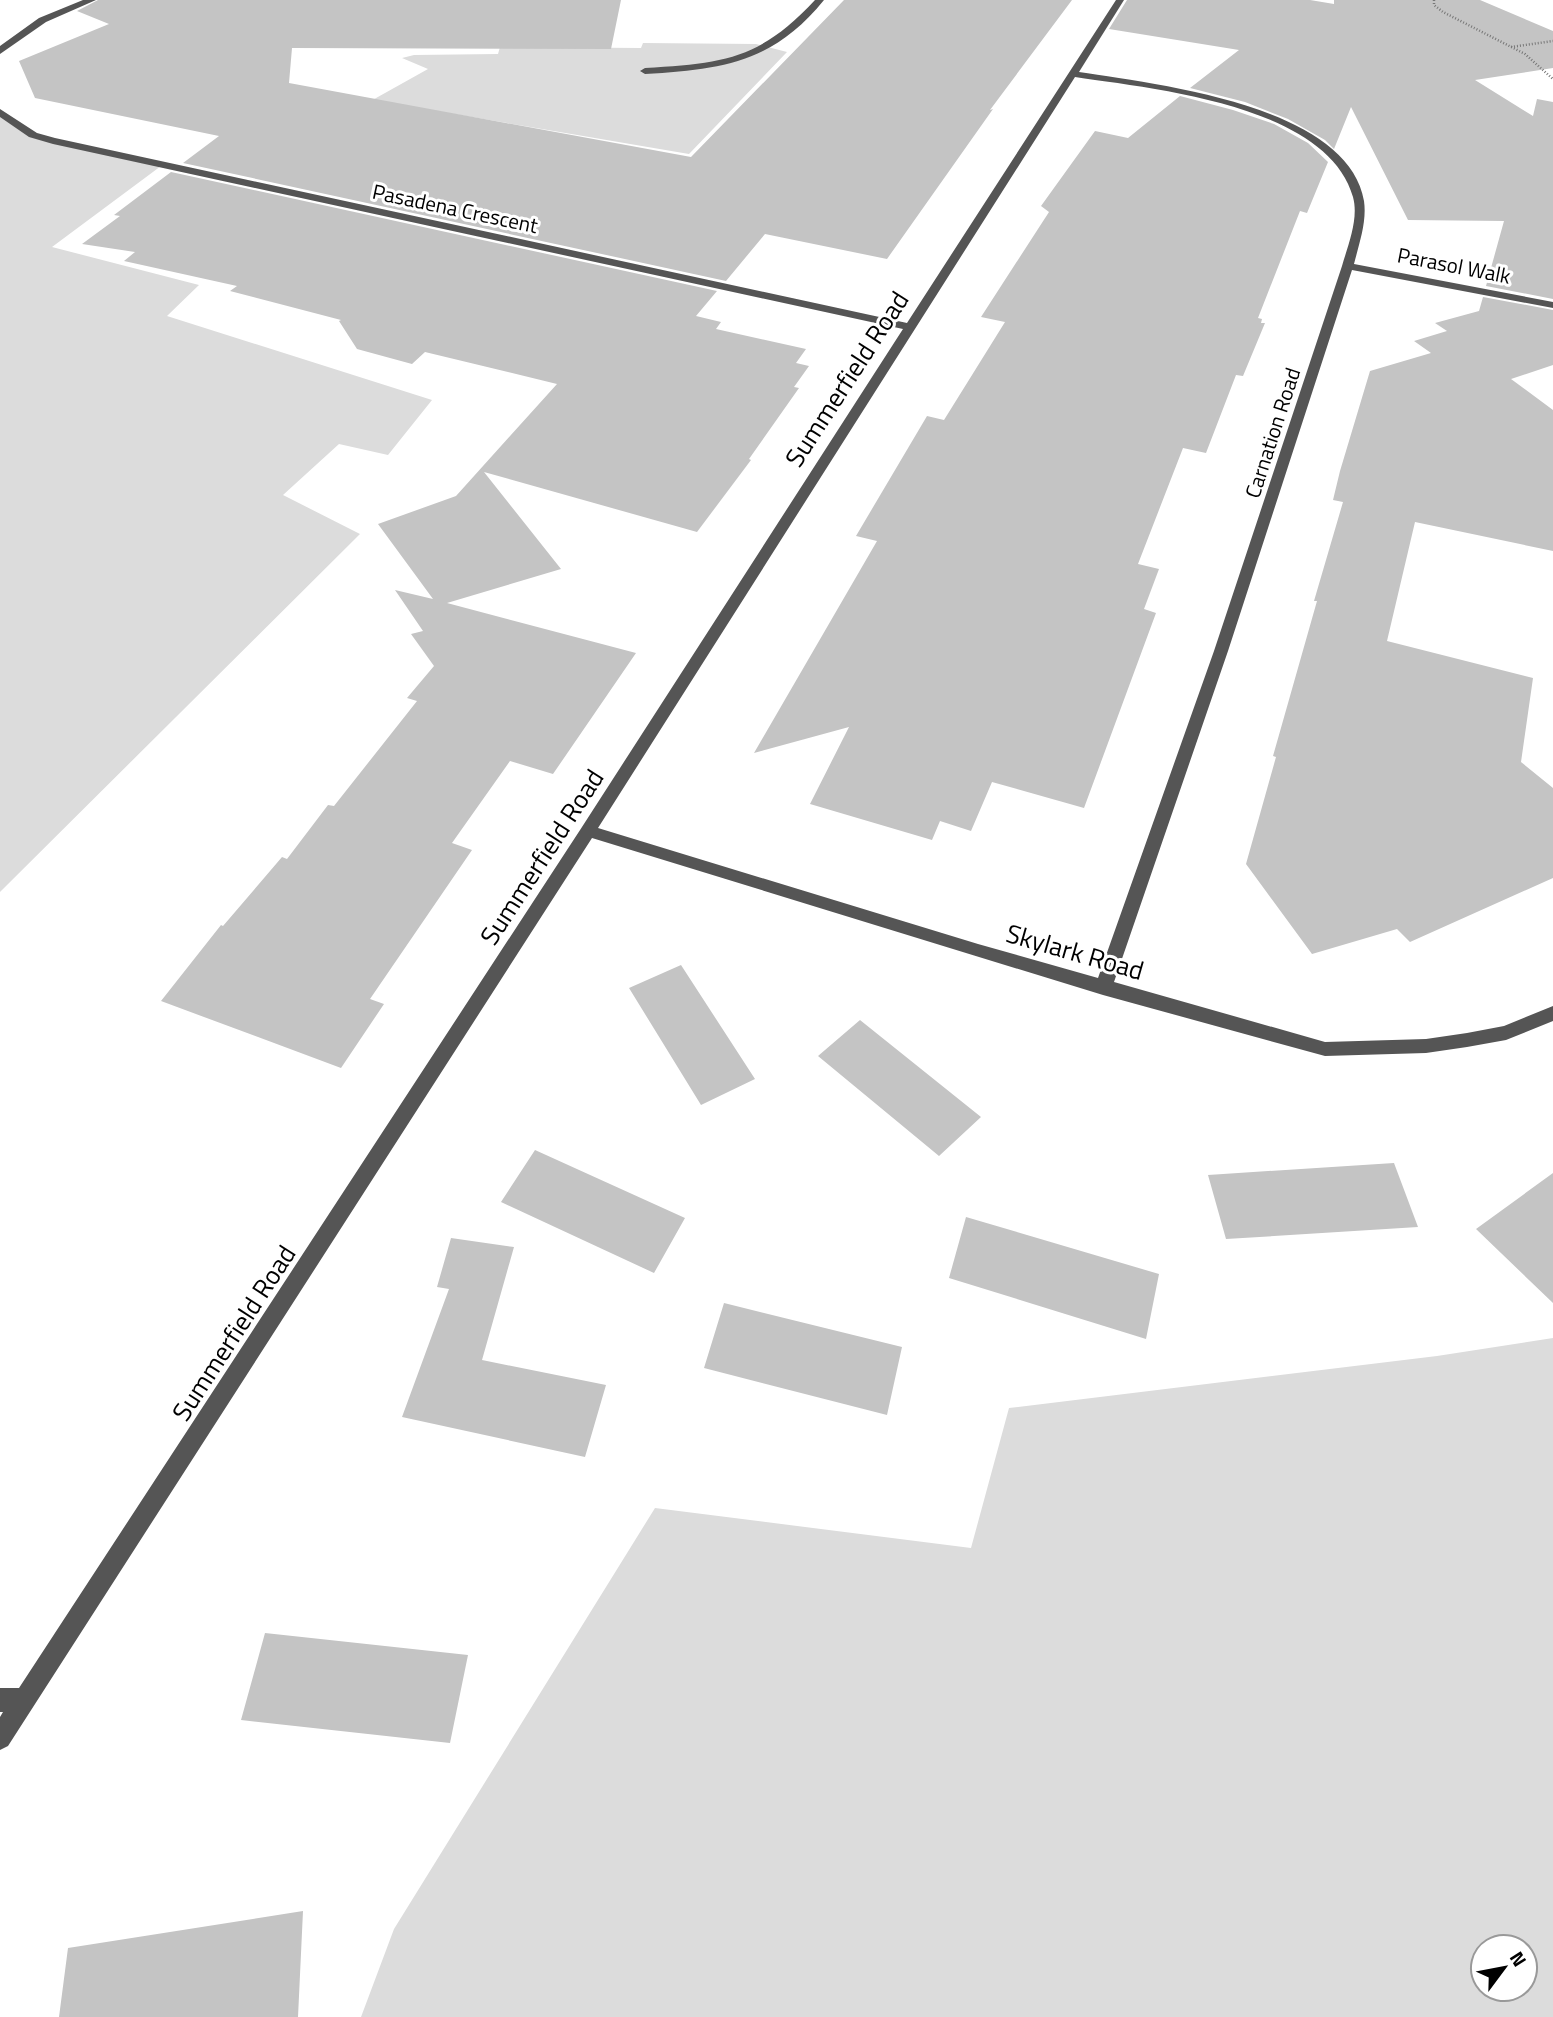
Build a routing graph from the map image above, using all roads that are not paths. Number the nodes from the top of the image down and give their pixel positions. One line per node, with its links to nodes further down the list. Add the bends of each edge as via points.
1 (52, 0): 5 (street)
2 (92, 0): 5 (street)
3 (820, 0): 7 (street, via 785,35 743,60)
4 (1120, 0): 8 (street, Summerfield Road)
5 (69, 6): 6 (street, via 35,22)
6 (0, 51)
7 (645, 71)
8 (1072, 74): 10 (street, Carnation Road, via 1228,103 1309,137 1343,164 1359,199); 12 (street, Summerfield Road)
9 (0, 112): 12 (street, Pasadena Crescent, via 33,135 53,141)
10 (1348, 266): 11 (street, Parasol Walk); 14 (street, Carnation Road)
11 (1553, 304)
12 (909, 327): 13 (street, Summerfield Road)
13 (588, 831): 14 (street, Skylark Road); 16 (street, Summerfield Road)
14 (1103, 988): 15 (street, Skylark Road, via 1325,1049 1466,1040 1506,1032)
15 (1553, 1013)
16 (25, 1699): 17 (street); 18 (street, Summerfield Road)
17 (0, 1700)
18 (0, 1738)

